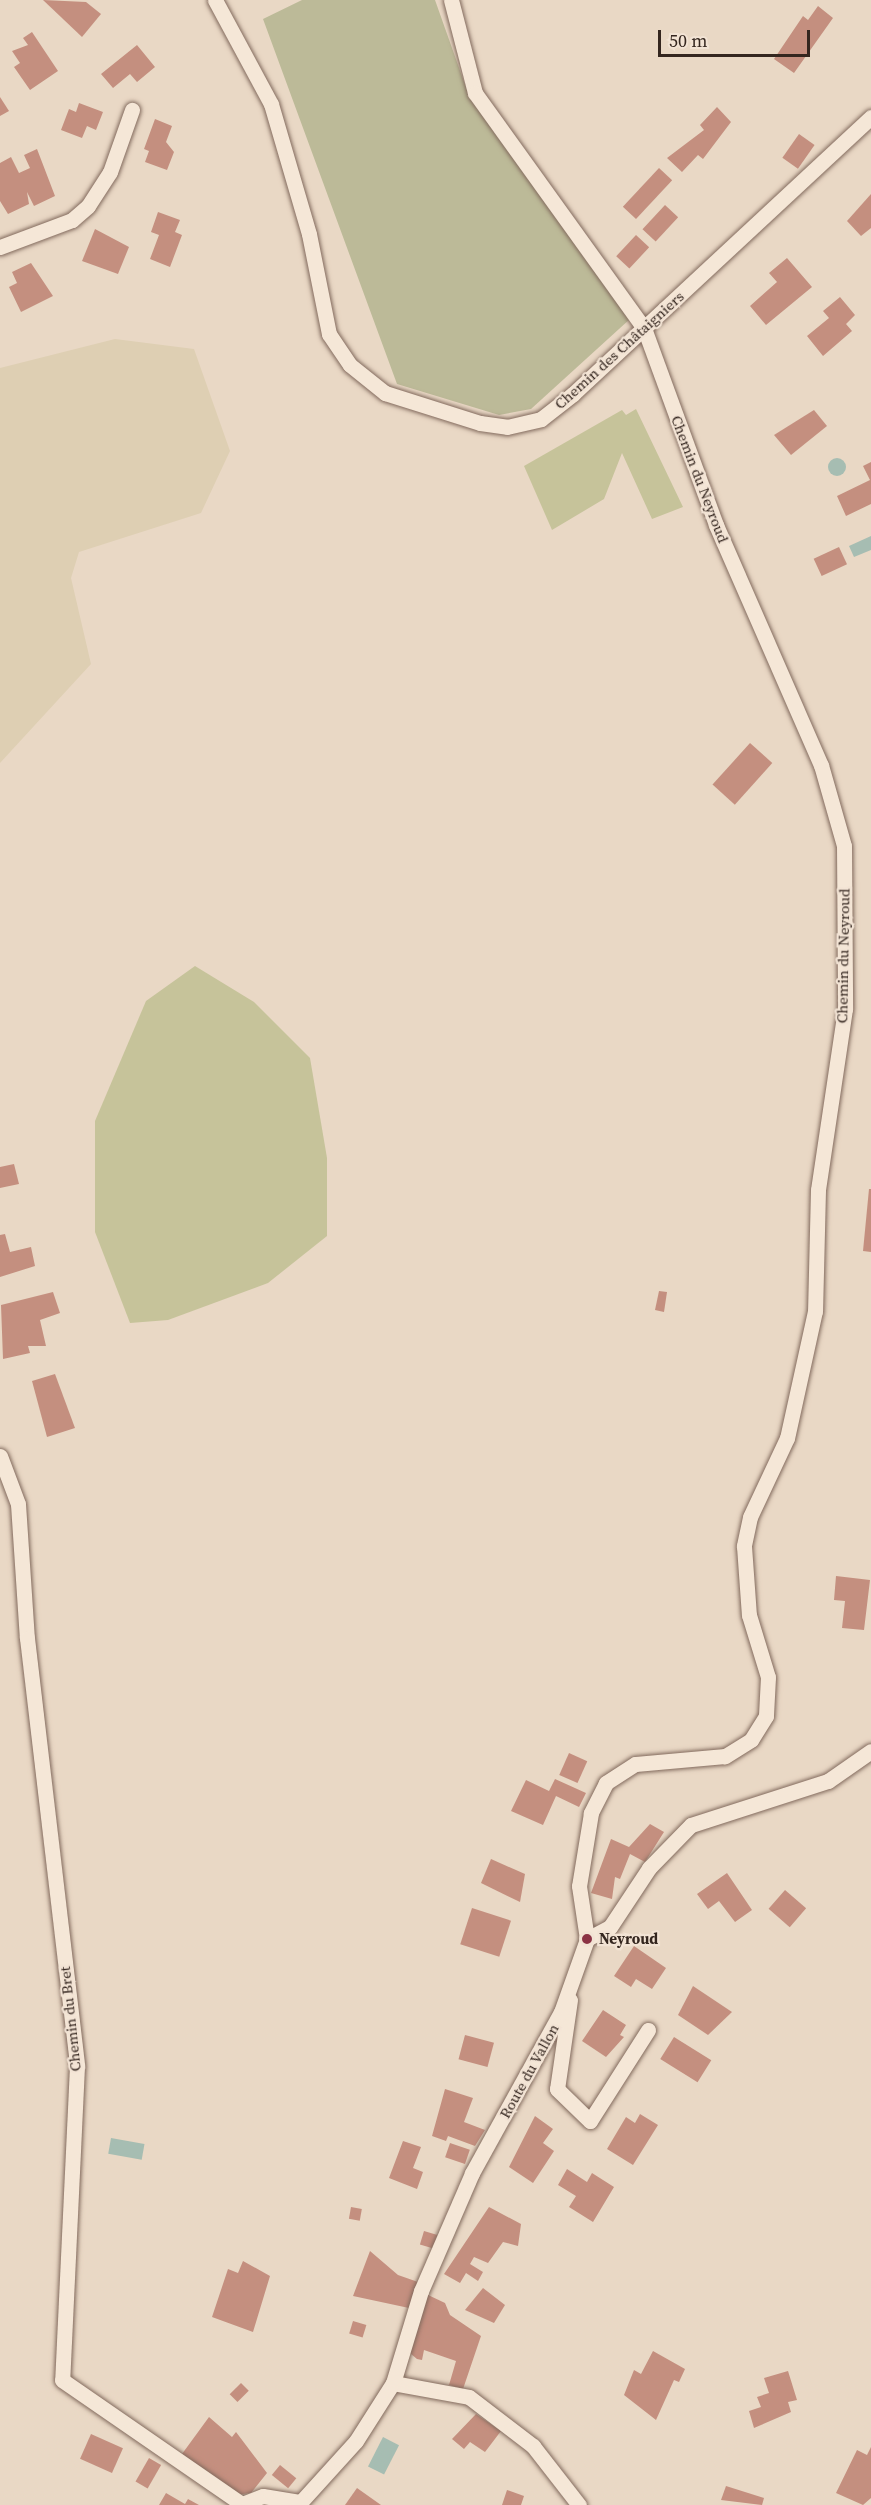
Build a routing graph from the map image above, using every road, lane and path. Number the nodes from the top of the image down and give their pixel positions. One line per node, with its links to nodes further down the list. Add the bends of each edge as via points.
1 (215, 0): 6 (street, Chemin des Châtaigniers, via 271,104 309,234 329,334 350,365 385,393 480,423 507,427 541,419)
2 (451, 0): 6 (street, Chemin du Neyroud, via 475,93)
3 (132, 110): 5 (street, via 110,172 88,206 72,220)
4 (871, 117): 6 (street, Chemin des Châtaigniers)
5 (0, 246)
6 (644, 328): 9 (street, Chemin du Neyroud, via 716,525 821,765 844,846 844,1009 818,1190 815,1311 787,1438 750,1517 744,1546 749,1615 768,1677 766,1716 751,1740 726,1756 635,1764 606,1783 591,1813 579,1886)
7 (0, 1456): 14 (street, Chemin du Bret, via 18,1504 27,1638 76,2066 62,2380)
8 (871, 1751): 9 (street, via 828,1781 691,1825 649,1868 610,1927)
9 (587, 1939): 10 (street, Route du Vallon)
10 (571, 1979): 11 (street, via 557,2089 590,2121); 12 (street, Route du Vallon, via 561,2012 472,2173 421,2291)
11 (648, 2030)
12 (393, 2384): 13 (street, Route du Vallon, via 356,2441); 15 (street, via 469,2397 533,2446)
13 (299, 2503): 14 (street, Chemin du Bret, via 263,2496)
14 (242, 2505)
15 (579, 2505)

